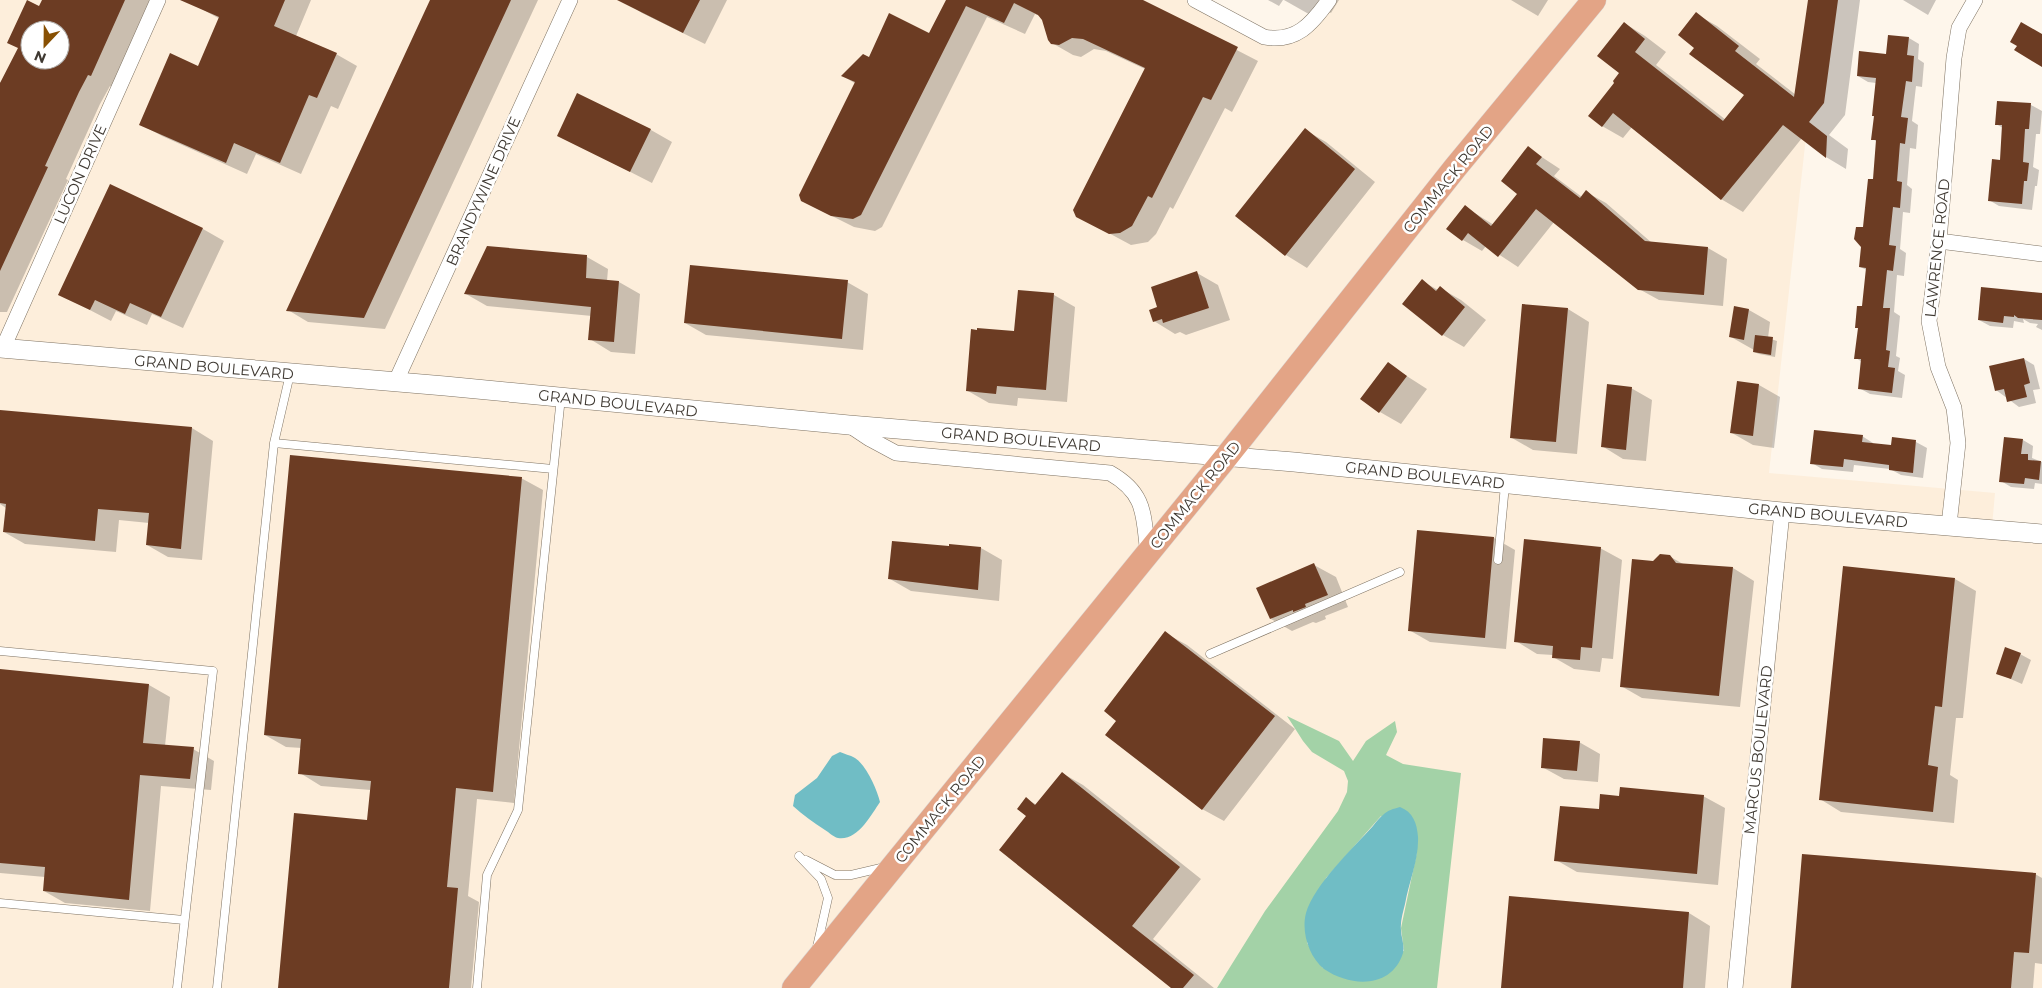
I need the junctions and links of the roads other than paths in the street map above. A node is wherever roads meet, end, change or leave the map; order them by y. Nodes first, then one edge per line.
1 (158, 0) edge
2 (570, 0) edge
3 (1195, 0) edge
4 (1329, 0) edge
5 (1594, 0) edge
6 (1975, 0) edge
7 (1939, 241) junction
8 (2042, 254) edge
9 (1, 348) edge
10 (290, 374) junction
11 (396, 381) junction
12 (561, 397) junction
13 (849, 425) junction
14 (274, 443) junction
15 (1227, 456) junction
16 (553, 469) junction
17 (1505, 484) junction
18 (1782, 512) junction
19 (1949, 525) junction
20 (2042, 534) edge
21 (1148, 554) junction
22 (1498, 560) dead end
23 (1400, 572) dead end
24 (0, 651) edge
25 (1210, 654) dead end
26 (894, 865) junction
27 (0, 903) edge
28 (184, 920) junction
29 (811, 966) junction
30 (177, 988) edge
31 (217, 988) edge
32 (477, 988) edge
33 (794, 988) edge
34 (1736, 988) edge

1 - 9 street, LUCON DRIVE
2 - 11 street, BRANDYWINE DRIVE
3 - 4 street
5 - 15 main road, COMMACK ROAD
6 - 7 street, LAWRENCE ROAD
7 - 8 street
7 - 19 street, LAWRENCE ROAD
9 - 10 street, GRAND BOULEVARD
10 - 11 street, GRAND BOULEVARD
10 - 14 lane
11 - 12 street, GRAND BOULEVARD
12 - 13 street, GRAND BOULEVARD
12 - 16 lane
13 - 15 street, GRAND BOULEVARD
13 - 21 street
14 - 16 lane
14 - 31 lane
15 - 17 street, GRAND BOULEVARD
15 - 21 main road, COMMACK ROAD
16 - 32 lane
17 - 18 street, GRAND BOULEVARD
17 - 22 lane
18 - 19 street, GRAND BOULEVARD
18 - 34 street, MARCUS BOULEVARD
19 - 20 street, GRAND BOULEVARD
21 - 26 main road, COMMACK ROAD
23 - 25 lane
24 - 28 lane
26 - 29 main road, COMMACK ROAD
26 - 29 lane
27 - 28 lane
28 - 30 lane
29 - 33 main road, COMMACK ROAD

